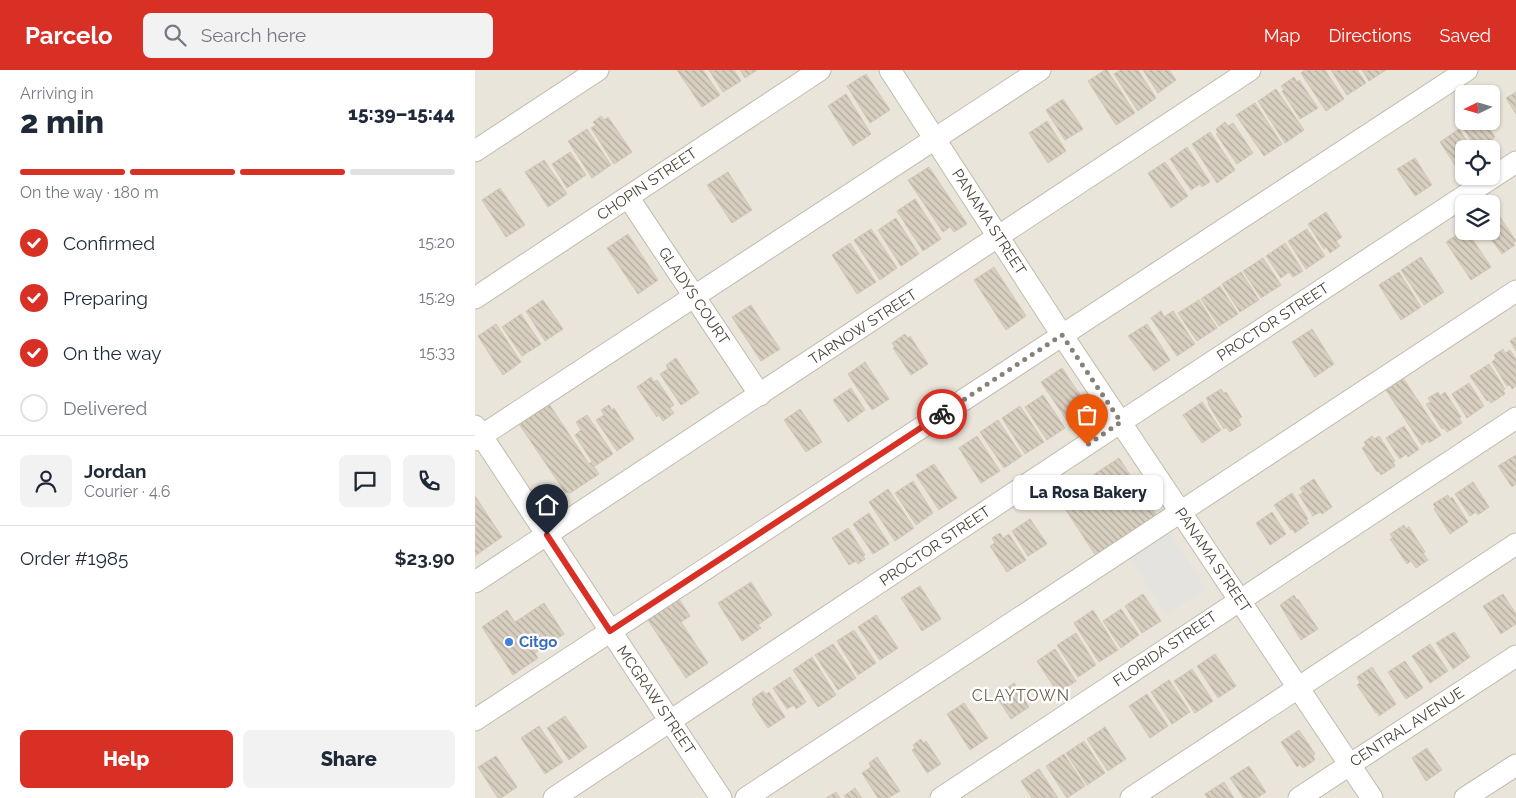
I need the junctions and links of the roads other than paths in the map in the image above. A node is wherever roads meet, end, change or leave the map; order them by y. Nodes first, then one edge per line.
1 (598, 70) edge
2 (820, 70) edge
3 (890, 70) edge
4 (1040, 70) edge
5 (1250, 70) edge
6 (1467, 70) edge
7 (935, 139) junction
8 (475, 151) edge
9 (1516, 162) edge
10 (628, 197) junction
11 (999, 237) junction
12 (1516, 292) edge
13 (694, 296) junction
14 (475, 298) edge
15 (1062, 335) junction
16 (760, 395) junction
17 (1516, 418) edge
18 (1121, 422) junction
19 (477, 434) edge
20 (1180, 511) junction
21 (547, 535) junction
22 (1516, 544) edge
23 (475, 582) edge
24 (1239, 600) junction
25 (610, 631) junction
26 (1516, 656) edge
27 (1299, 688) junction
28 (475, 720) edge
29 (670, 721) junction
30 (1350, 764) junction
31 (1516, 765) edge
32 (554, 798) edge
33 (721, 798) edge
34 (746, 798) edge
35 (941, 798) edge
36 (1131, 798) edge
37 (1299, 798) edge
38 (1372, 798) edge
39 (1465, 798) edge

1 - 8 street
2 - 10 street, CHOPIN STREET
3 - 7 street, PANAMA STREET
4 - 7 street
5 - 11 street, TARNOW STREET
6 - 15 street
7 - 11 street, PANAMA STREET
7 - 13 street
9 - 18 street, PROCTOR STREET
10 - 13 street, GLADYS COURT
10 - 14 street, CHOPIN STREET
11 - 15 street, PANAMA STREET
11 - 16 street, TARNOW STREET
12 - 20 street
13 - 16 street, GLADYS COURT
13 - 19 street
15 - 18 street, PANAMA STREET
15 - 25 street
16 - 21 street, TARNOW STREET
17 - 24 street, FLORIDA STREET
18 - 20 street, PANAMA STREET
18 - 29 street, PROCTOR STREET
19 - 21 street, MCGRAW STREET
20 - 24 street, PANAMA STREET
20 - 34 street
21 - 23 street, TARNOW STREET
21 - 25 street, MCGRAW STREET
22 - 27 street
24 - 27 street, PANAMA STREET
24 - 35 street, FLORIDA STREET
25 - 28 street
25 - 29 street, MCGRAW STREET
26 - 30 street, CENTRAL AVENUE
27 - 30 street, PANAMA STREET
27 - 36 street
29 - 32 street, PROCTOR STREET
29 - 33 street, MCGRAW STREET
30 - 37 street, CENTRAL AVENUE
30 - 38 street, PANAMA STREET
31 - 39 street

